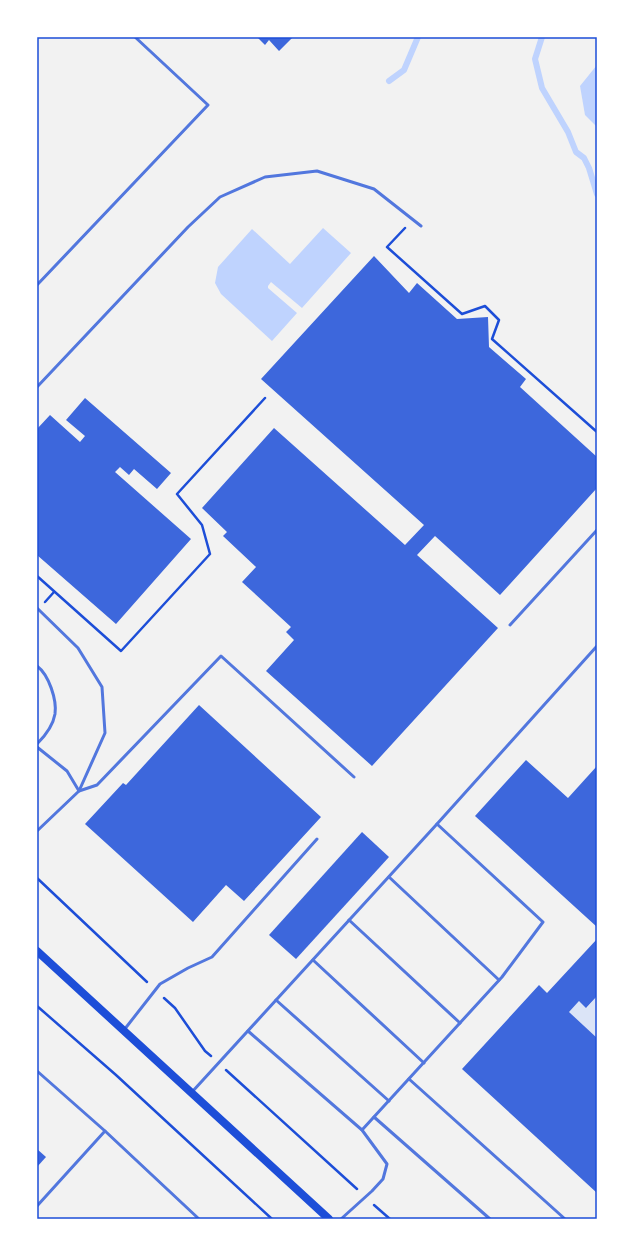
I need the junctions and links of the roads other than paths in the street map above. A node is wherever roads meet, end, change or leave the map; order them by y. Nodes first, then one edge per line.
1 (135, 37) edge
2 (421, 226) dead end
3 (37, 285) edge
4 (37, 387) edge
5 (597, 530) edge
6 (37, 608) edge
7 (510, 625) dead end
8 (597, 646) edge
9 (37, 666) edge
10 (37, 745) edge
11 (354, 777) dead end
12 (79, 791) junction
13 (437, 824) junction
14 (37, 831) edge
15 (317, 839) dead end
16 (389, 877) junction
17 (349, 920) junction
18 (37, 951) edge
19 (313, 960) junction
20 (499, 980) junction
21 (276, 1000) junction
22 (460, 1023) junction
23 (124, 1030) junction
24 (248, 1031) junction
25 (424, 1063) junction
26 (37, 1071) edge
27 (409, 1079) junction
28 (192, 1092) junction
29 (389, 1101) junction
30 (374, 1117) junction
31 (362, 1130) junction
32 (104, 1131) junction
33 (37, 1206) edge
34 (199, 1219) edge
35 (329, 1219) edge
36 (341, 1219) edge
37 (490, 1219) edge
38 (565, 1219) edge

1 - 3 lane
2 - 4 lane
5 - 7 lane
6 - 12 lane
8 - 13 lane
9 - 10 lane
10 - 12 lane
11 - 12 lane
12 - 14 lane
13 - 16 lane
13 - 20 lane
15 - 23 lane
16 - 17 lane
16 - 20 lane
17 - 19 lane
17 - 22 lane
18 - 23 main road
19 - 21 lane
19 - 25 lane
20 - 22 lane
21 - 24 lane
21 - 29 lane
22 - 25 lane
23 - 28 main road
24 - 28 lane
24 - 31 lane
25 - 27 lane
26 - 32 lane
27 - 29 lane
27 - 38 lane
28 - 35 main road
29 - 30 lane
30 - 31 lane
30 - 37 lane
31 - 36 lane
32 - 33 lane
32 - 34 lane

